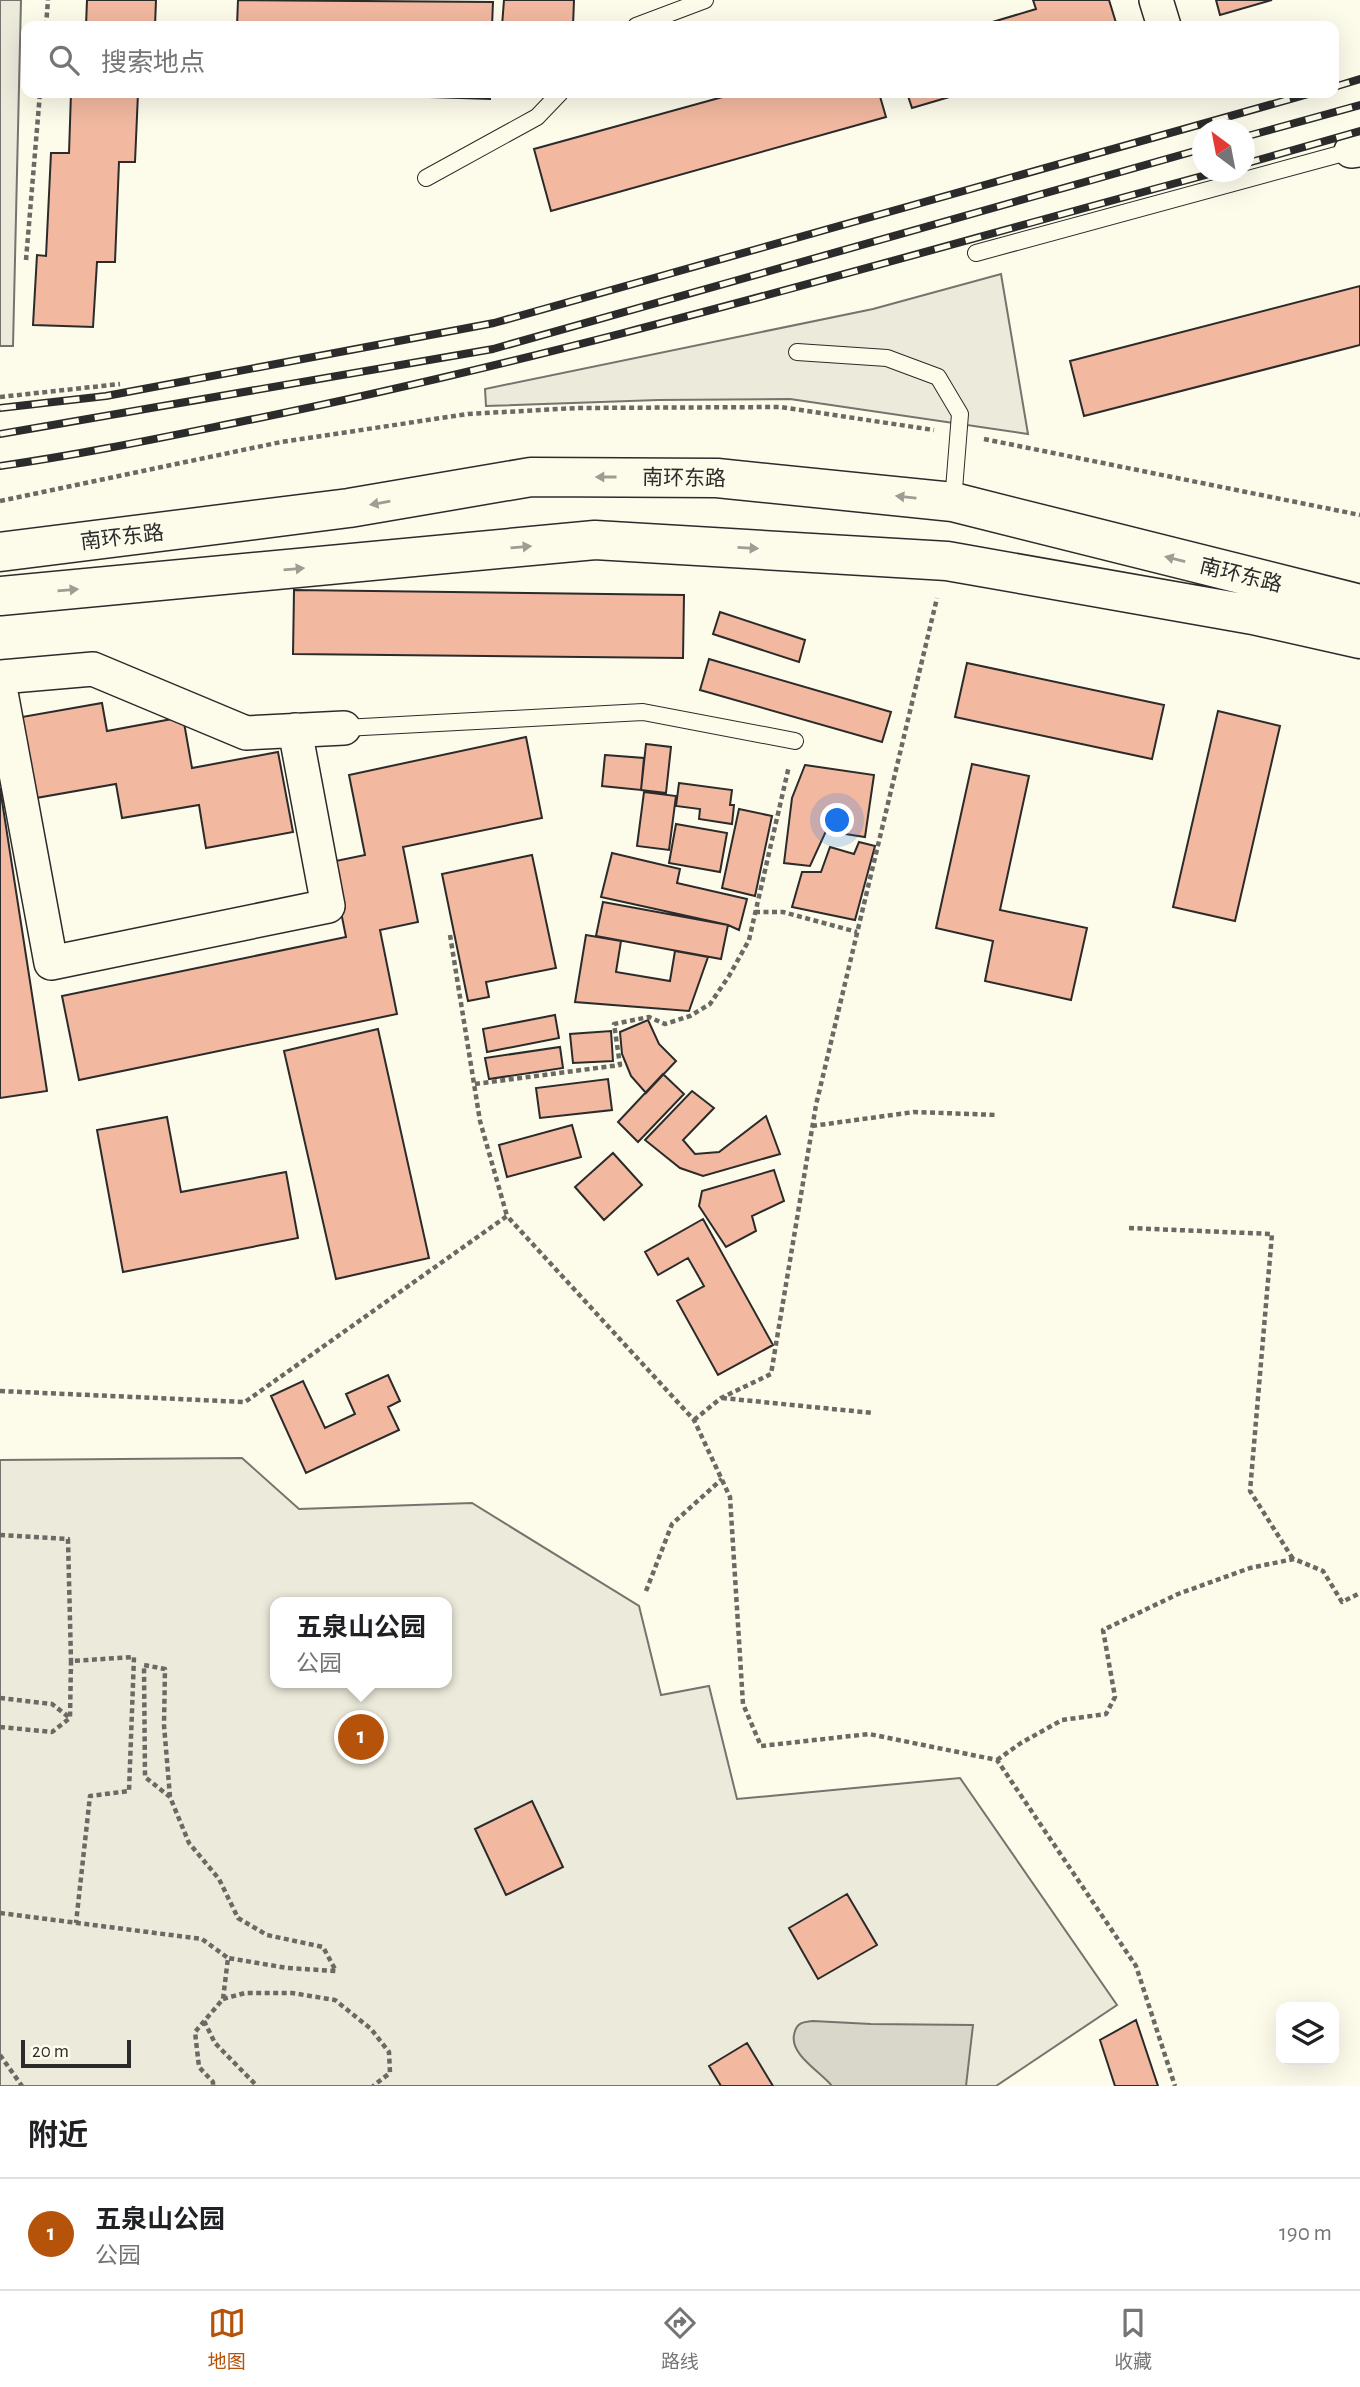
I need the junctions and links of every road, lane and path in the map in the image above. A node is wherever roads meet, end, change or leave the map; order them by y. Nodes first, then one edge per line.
1 (48, 0) edge
2 (705, 0) edge
3 (1156, 0) edge
4 (46, 21) edge
5 (649, 21) edge
6 (1162, 21) edge
7 (40, 98) edge
8 (554, 98) edge
9 (1355, 150) edge
10 (426, 178) dead end
11 (976, 253) dead end
12 (26, 260) dead end
13 (797, 352) dead end
14 (120, 384) dead end
15 (0, 397) edge
16 (958, 433) junction
17 (0, 500) edge
18 (953, 502) junction
19 (1360, 515) edge
20 (0, 552) edge
21 (947, 561) junction
22 (0, 596) edge
23 (1360, 604) edge
24 (1360, 639) edge
25 (0, 677) edge
26 (0, 687) edge
27 (344, 728) joint
28 (295, 730) junction
29 (795, 741) joint
30 (755, 912) junction
31 (857, 932) junction
32 (450, 935) dead end
33 (475, 1084) junction
34 (998, 1115) dead end
35 (812, 1126) junction
36 (507, 1216) junction
37 (1129, 1228) dead end
38 (0, 1391) edge
39 (721, 1398) junction
40 (873, 1413) dead end
41 (694, 1420) junction
42 (722, 1479) junction
43 (0, 1535) edge
44 (1294, 1559) junction
45 (646, 1591) dead end
46 (1360, 1593) edge
47 (71, 1661) junction
48 (0, 1698) edge
49 (70, 1718) junction
50 (145, 1718) junction
51 (133, 1719) junction
52 (0, 1727) edge
53 (998, 1760) junction
54 (170, 1797) junction
55 (0, 1913) edge
56 (76, 1923) junction
57 (228, 1958) junction
58 (223, 1999) junction
59 (204, 2021) junction
60 (0, 2054) edge
61 (22, 2086) edge
62 (213, 2086) edge
63 (257, 2086) edge
64 (373, 2086) edge
65 (1175, 2086) edge

1 - 4 path
2 - 5 lane
3 - 6 street
7 - 12 path
8 - 10 lane
9 - 11 lane
13 - 16 lane
14 - 15 path
16 - 17 path
16 - 18 lane
16 - 19 path
18 -> 20 highway, 南环东路
23 -> 18 highway, 南环东路
22 -> 21 highway, 南环东路
21 - 24 highway, 南环东路
21 - 31 path
25 - 28 street
26 - 28 street
27 - 28 street
27 - 29 lane
29 - 30 path
30 - 31 path
30 - 33 path
31 - 35 path
32 - 33 path
33 - 36 path
34 - 35 path
35 - 39 path
36 - 38 path
36 - 41 path
37 - 44 path
39 - 40 path
39 - 41 path
41 - 42 path
42 - 45 path
42 - 53 path
43 - 47 path
44 - 46 path
44 - 53 path
47 - 49 path
47 - 51 path
48 - 49 path
49 - 52 path
50 - 51 path
50 - 54 path
50 - 54 path
51 - 56 path
53 - 65 path
54 - 57 path
55 - 56 path
56 - 57 path
57 - 58 path
58 - 59 path
58 - 64 path
59 - 62 path
59 - 63 path
60 - 61 path

